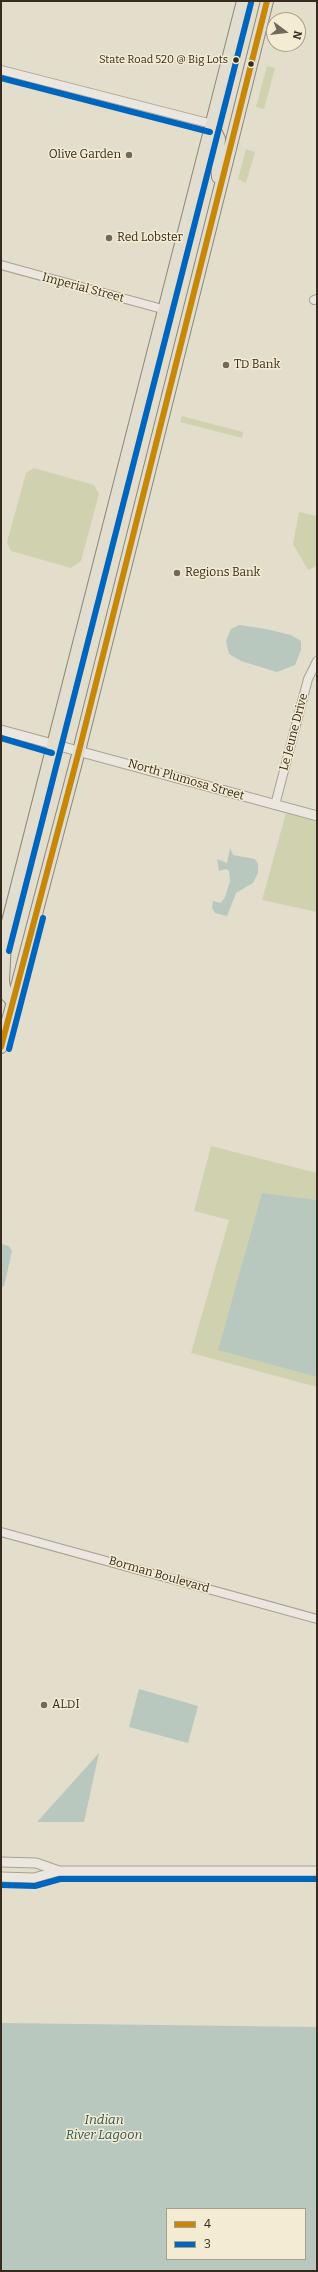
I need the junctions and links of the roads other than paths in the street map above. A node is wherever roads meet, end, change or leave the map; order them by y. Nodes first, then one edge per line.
1 (243, 1) edge
2 (260, 1) edge
3 (267, 1) edge
4 (258, 36) junction
5 (1, 70) edge
6 (212, 124) junction
7 (220, 187) junction
8 (1, 266) edge
9 (166, 310) junction
10 (317, 661) edge
11 (1, 730) edge
12 (54, 745) junction
13 (79, 751) junction
14 (275, 805) junction
15 (317, 816) edge
16 (6, 930) junction
17 (1, 949) edge
18 (13, 1002) junction
19 (1, 1047) edge
20 (1, 1532) edge
21 (317, 1619) edge
22 (1, 1862) edge
23 (59, 1871) junction
24 (317, 1871) edge
25 (1, 1877) edge

1 - 6 main road
2 - 4 main road
3 - 4 main road
4 - 7 main road
5 - 6 street
6 - 7 main road
6 - 9 main road
7 - 13 main road
8 - 9 street, Imperial Street
9 - 12 main road
10 - 14 street, Le Jeune Drive
11 - 12 street, North Plumosa Street
12 - 13 street, North Plumosa Street
12 - 16 main road
13 - 14 street, North Plumosa Street
13 - 18 main road
14 - 15 street, North Plumosa Street
16 - 17 main road
16 - 18 main road
18 - 19 main road
20 - 21 street, Borman Boulevard
22 - 23 street
23 - 24 street
23 - 25 street

